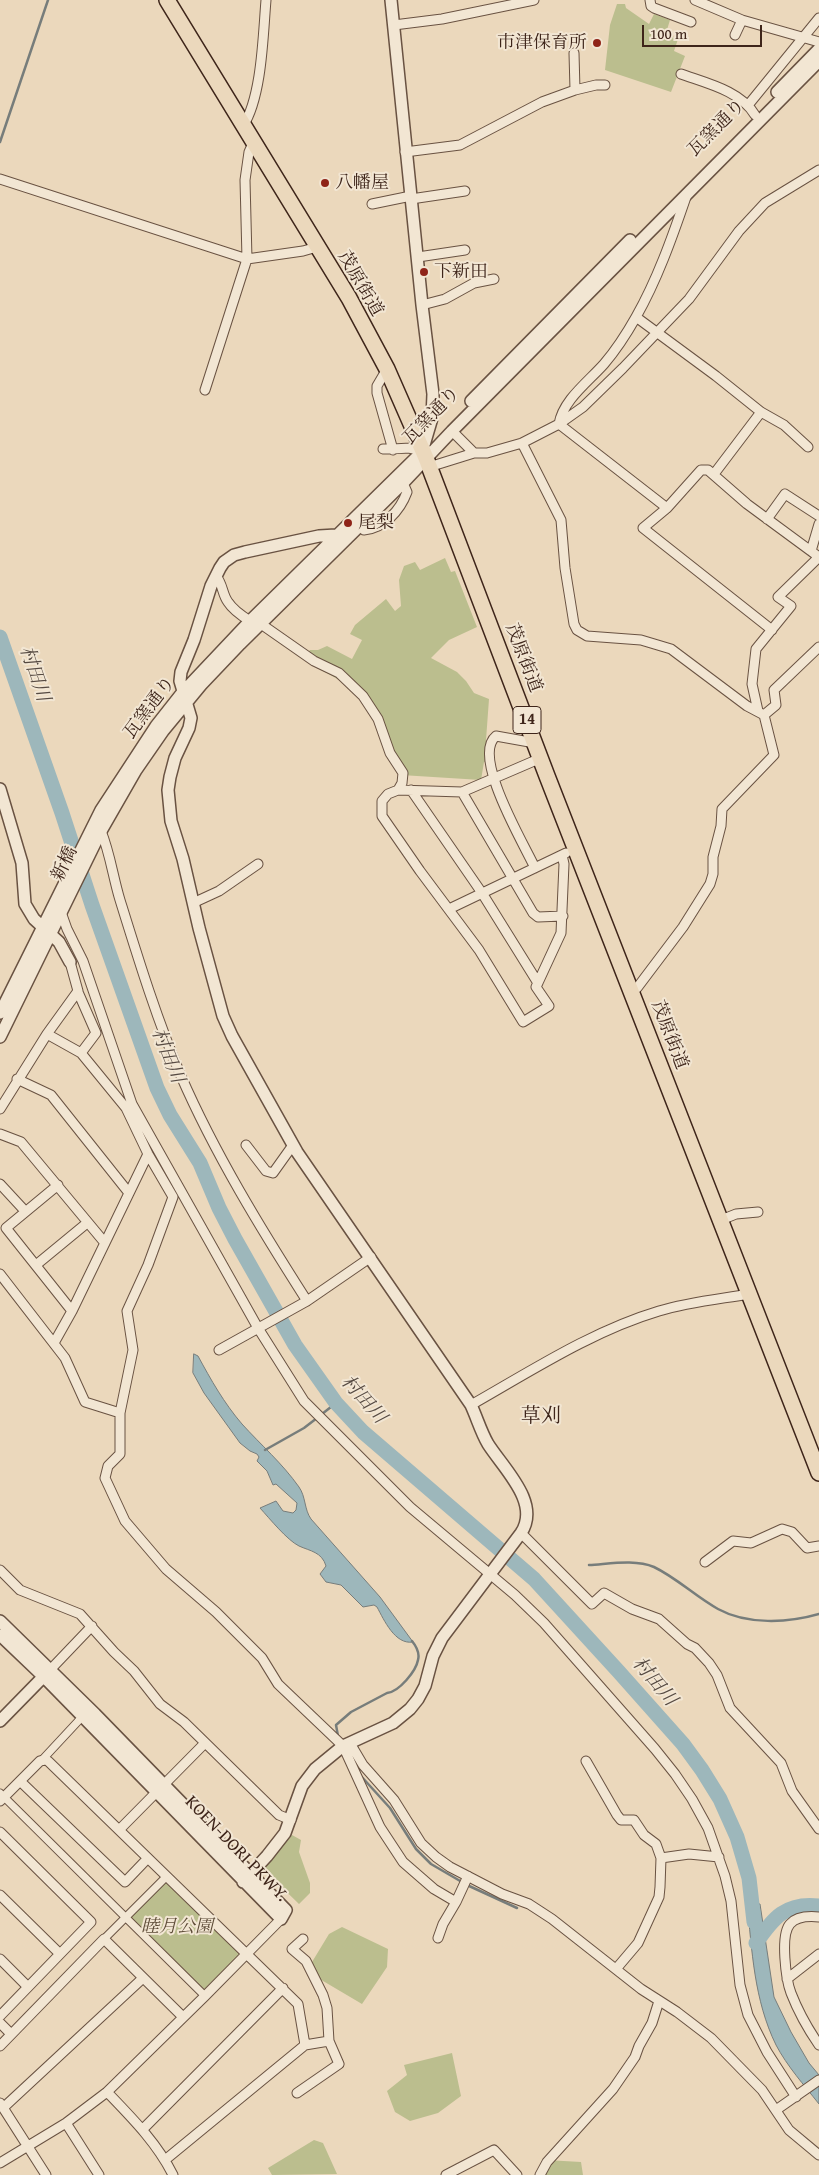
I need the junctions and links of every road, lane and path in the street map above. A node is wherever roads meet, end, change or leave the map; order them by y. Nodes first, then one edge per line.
1 (167, 0) edge
2 (266, 0) edge
3 (391, 0) edge
4 (534, 0) edge
5 (650, 0) edge
6 (695, 0) edge
7 (511, 2) edge
8 (819, 18) edge
9 (742, 20) junction
10 (692, 22) dead end
11 (394, 26) junction
12 (735, 35) dead end
13 (800, 38) junction
14 (819, 42) edge
15 (819, 49) edge
16 (574, 53) dead end
17 (819, 61) edge
18 (681, 74) dead end
19 (605, 85) dead end
20 (575, 90) junction
21 (749, 104) junction
22 (755, 114) junction
23 (244, 126) junction
24 (253, 143) junction
25 (405, 152) junction
26 (819, 170) edge
27 (0, 179) edge
28 (464, 190) dead end
29 (686, 194) junction
30 (411, 197) junction
31 (372, 204) dead end
32 (317, 246) junction
33 (465, 250) dead end
34 (418, 256) junction
35 (247, 260) junction
36 (494, 279) dead end
37 (422, 305) junction
38 (636, 317) junction
39 (657, 333) junction
40 (387, 369) junction
41 (205, 390) dead end
42 (761, 412) junction
43 (559, 424) junction
44 (452, 431) junction
45 (522, 443) junction
46 (808, 447) dead end
47 (383, 448) dead end
48 (393, 450) junction
49 (474, 453) junction
50 (426, 459) junction
51 (714, 474) junction
52 (403, 483) junction
53 (667, 508) junction
54 (819, 516) edge
55 (767, 519) junction
56 (819, 524) edge
57 (358, 525) junction
58 (336, 535) junction
59 (816, 555) edge
60 (216, 576) junction
61 (256, 623) junction
62 (772, 630) junction
63 (819, 647) edge
64 (184, 698) junction
65 (761, 713) junction
66 (535, 743) junction
67 (541, 758) junction
68 (492, 779) junction
69 (0, 790) edge
70 (398, 790) junction
71 (411, 790) junction
72 (462, 792) junction
73 (97, 828) junction
74 (569, 852) junction
75 (258, 864) dead end
76 (535, 868) junction
77 (514, 878) junction
78 (482, 893) junction
79 (193, 903) junction
80 (59, 906) junction
81 (449, 909) junction
82 (563, 916) junction
83 (46, 930) junction
84 (70, 962) joint
85 (538, 984) junction
86 (632, 990) junction
87 (78, 992) junction
88 (0, 1013) edge
89 (47, 1034) junction
90 (0, 1037) edge
91 (81, 1053) junction
92 (17, 1079) junction
93 (0, 1109) edge
94 (0, 1134) edge
95 (246, 1145) dead end
96 (293, 1145) junction
97 (148, 1154) junction
98 (0, 1184) edge
99 (58, 1185) junction
100 (129, 1193) junction
101 (25, 1211) junction
102 (758, 1212) dead end
103 (721, 1220) junction
104 (87, 1223) junction
105 (105, 1243) junction
106 (371, 1257) junction
107 (36, 1265) junction
108 (0, 1274) edge
109 (749, 1294) junction
110 (307, 1301) junction
111 (72, 1311) junction
112 (258, 1328) junction
113 (54, 1343) junction
114 (219, 1350) dead end
115 (471, 1405) junction
116 (120, 1413) junction
117 (819, 1473) edge
118 (521, 1533) junction
119 (819, 1546) edge
120 (705, 1562) dead end
121 (0, 1570) edge
122 (490, 1574) junction
123 (0, 1621) edge
124 (92, 1626) junction
125 (0, 1635) edge
126 (47, 1673) junction
127 (82, 1717) junction
128 (0, 1721) edge
129 (205, 1742) junction
130 (346, 1744) junction
131 (42, 1760) junction
132 (586, 1761) dead end
133 (20, 1781) junction
134 (160, 1788) junction
135 (1, 1797) edge
136 (291, 1820) junction
137 (120, 1829) junction
138 (819, 1829) edge
139 (1, 1835) edge
140 (719, 1857) junction
141 (148, 1858) junction
142 (661, 1858) junction
143 (468, 1876) junction
144 (166, 1877) junction
145 (247, 1878) junction
146 (0, 1895) edge
147 (456, 1902) junction
148 (819, 1917) edge
149 (126, 1918) junction
150 (281, 1919) joint
151 (438, 1938) dead end
152 (104, 1939) junction
153 (303, 1940) dead end
154 (247, 1953) junction
155 (60, 1954) junction
156 (819, 1954) edge
157 (0, 1959) edge
158 (616, 1969) junction
159 (144, 1978) junction
160 (788, 1979) junction
161 (28, 1987) junction
162 (283, 1988) junction
163 (206, 1996) junction
164 (659, 2001) junction
165 (0, 2016) edge
166 (183, 2017) junction
167 (0, 2023) edge
168 (12, 2034) junction
169 (329, 2041) junction
170 (305, 2045) junction
171 (819, 2045) edge
172 (0, 2046) edge
173 (819, 2080) edge
174 (107, 2092) junction
175 (297, 2093) dead end
176 (796, 2097) junction
177 (2, 2105) edge
178 (776, 2110) junction
179 (66, 2123) junction
180 (143, 2129) junction
181 (27, 2146) junction
182 (819, 2155) edge
183 (165, 2160) junction
184 (0, 2163) edge
185 (46, 2175) edge
186 (99, 2175) edge
187 (173, 2175) edge
188 (446, 2175) edge
189 (517, 2175) edge
190 (540, 2175) edge

1 - 23 main road, 茂原街道 / 14
2 - 23 street
3 - 11 street
4 - 7 street
5 - 10 street
6 - 9 street
7 - 11 street
8 - 13 street
9 - 12 street
9 - 13 street
11 - 25 street
13 - 14 street
13 - 21 street
15 - 22 street, 瓦窯通り
16 - 20 street
17 - 29 street, 瓦窯通り
18 - 21 street
19 - 20 street
20 - 25 street
21 - 22 street
22 - 50 street, 瓦窯通り
23 - 24 main road, 茂原街道 / 14
24 - 32 main road, 茂原街道 / 14
24 - 35 street
25 - 30 street
26 - 39 street
27 - 35 street
28 - 30 street
29 - 38 street
29 - 44 street, 瓦窯通り
30 - 31 street
30 - 34 street
32 - 35 street
32 - 40 main road, 茂原街道 / 14
33 - 34 street
34 - 37 street
35 - 41 street
36 - 37 street
37 - 50 street
38 - 39 street
38 - 43 street
39 - 42 street
39 - 43 street
40 - 48 street
40 - 50 main road, 茂原街道 / 14
42 - 46 street
42 - 51 street
43 - 45 street
43 - 53 street
44 - 49 street
44 - 50 street, 瓦窯通り
45 - 49 street
45 - 65 street
47 - 48 street
48 - 50 street
49 - 50 street
50 - 52 street, 瓦窯通り
50 - 58 street, 瓦窯通り
50 - 66 main road, 茂原街道 / 14
51 - 53 street
51 - 55 street
52 - 57 street, 瓦窯通り
52 - 57 street
53 - 62 street
54 - 55 street
55 - 59 street
56 - 59 street
57 - 61 street, 瓦窯通り
58 - 60 street
58 - 61 street, 瓦窯通り
59 - 62 street
60 - 61 street
60 - 64 street
61 - 64 street, 瓦窯通り
61 - 70 street
62 - 65 street
63 - 65 street
64 - 73 street, 瓦窯通り
64 - 79 street
65 - 86 street
66 - 67 main road, 茂原街道 / 14
66 - 68 street
67 - 68 street
67 - 74 main road, 茂原街道 / 14
68 - 72 street
68 - 76 street
69 - 83 street
70 - 71 street
70 - 81 street
71 - 72 street
71 - 78 street
72 - 77 street
73 - 80 street, 新橋
73 - 110 street
74 - 76 street
74 - 82 street
74 - 86 main road, 茂原街道 / 14
75 - 79 street
76 - 77 street
77 - 78 street
77 - 82 street
78 - 81 street
78 - 85 street
79 - 96 street
80 - 83 street
80 - 112 street
81 - 85 street
82 - 85 street
83 - 84 street
83 - 88 street
83 - 90 street
84 - 87 street
86 - 103 main road, 茂原街道 / 14
87 - 89 street
87 - 91 street
89 - 91 street
89 - 92 street
91 - 97 street
92 - 93 street
92 - 100 street
94 - 99 street
95 - 96 street
96 - 106 street
97 - 100 street
97 - 116 street
98 - 101 street
99 - 101 street
99 - 104 street
100 - 105 street
101 - 107 street
102 - 103 street
103 - 109 main road, 茂原街道 / 14
104 - 105 street
104 - 107 street
105 - 111 street
106 - 110 street
106 - 115 street
107 - 111 street
108 - 113 street
109 - 115 street
109 - 117 main road, 茂原街道 / 14
110 - 112 street
111 - 113 street
112 - 114 street
112 - 122 street
113 - 116 street
115 - 118 street
116 - 130 street
118 - 122 street
118 - 138 street
119 - 120 street
121 - 124 street
122 - 130 street
122 - 140 street
123 - 126 street, KOEN-DORI PKWY.
124 - 126 street
124 - 129 street
125 - 126 street, KOEN-DORI PKWY.
126 - 127 street, KOEN-DORI PKWY.
126 - 128 street
126 - 134 street, KOEN-DORI PKWY.
127 - 131 street
127 - 134 street, KOEN-DORI PKWY.
129 - 134 street
129 - 136 street
130 - 136 street
130 - 143 street
130 - 147 street
131 - 133 street
131 - 137 street
132 - 142 street
133 - 135 street
133 - 141 street
134 - 137 street
134 - 145 street, KOEN-DORI PKWY.
135 - 149 street
136 - 145 street
137 - 141 street
139 - 155 street
140 - 142 street
140 - 176 street
141 - 144 street
142 - 158 street
143 - 147 street
143 - 158 street
144 - 149 street
144 - 154 street
145 - 150 street, KOEN-DORI PKWY.
146 - 155 street
147 - 151 street
148 - 160 street
149 - 152 street
149 - 163 street
150 - 154 street
152 - 159 street
152 - 168 street
153 - 169 street
154 - 162 street
154 - 163 street
155 - 161 street
156 - 160 street
157 - 161 street
158 - 164 street
159 - 166 street
159 - 177 street
160 - 171 street
161 - 165 street
162 - 170 street
162 - 180 street
163 - 166 street
164 - 178 street
164 - 190 street
166 - 174 street
167 - 168 street
168 - 172 street
169 - 170 street
169 - 175 street
170 - 183 street
173 - 176 street
174 - 179 street
174 - 180 street
176 - 178 street
177 - 181 street
178 - 182 street
179 - 181 street
179 - 186 street
180 - 183 street
181 - 184 street
181 - 185 street
183 - 187 street
188 - 189 street

